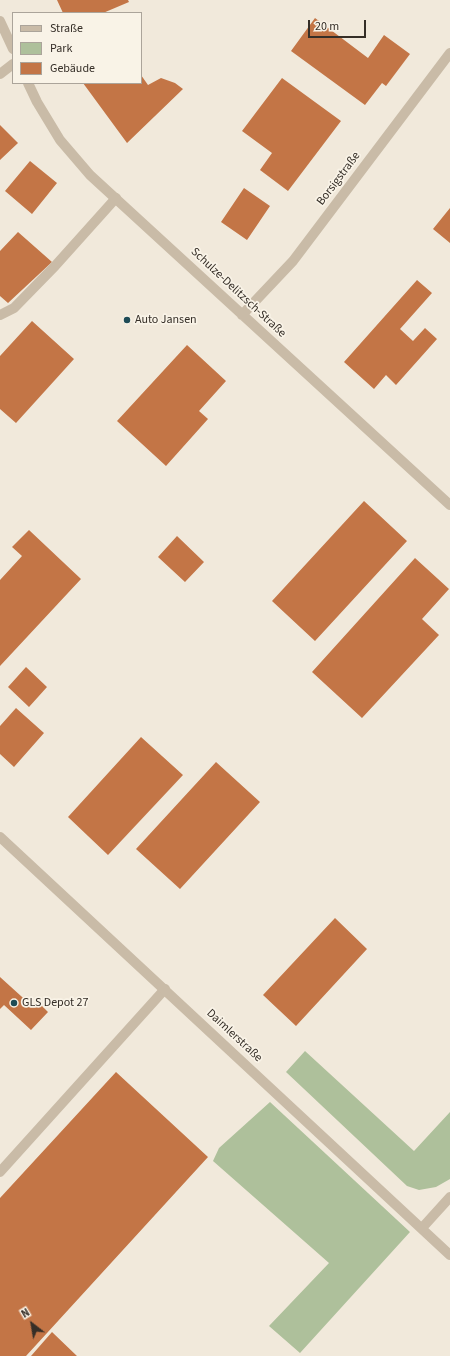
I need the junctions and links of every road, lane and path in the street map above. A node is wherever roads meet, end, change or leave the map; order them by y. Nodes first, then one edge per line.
1 (0, 21) edge
2 (12, 47) edge
3 (450, 53) edge
4 (12, 65) edge
5 (0, 74) edge
6 (28, 84) edge
7 (116, 198) junction
8 (0, 315) edge
9 (242, 315) junction
10 (450, 505) edge
11 (0, 837) edge
12 (165, 989) junction
13 (0, 1172) edge
14 (450, 1197) edge
15 (422, 1228) junction
16 (450, 1255) edge

1 - 2 street
3 - 9 street, Borsigstraße
4 - 5 street
6 - 7 street, Schulze-Delitzsch-Straße
7 - 8 street
7 - 9 street, Schulze-Delitzsch-Straße
9 - 10 street, Schulze-Delitzsch-Straße
11 - 12 street, Daimlerstraße
12 - 13 street
12 - 15 street, Daimlerstraße
14 - 15 street
15 - 16 street, Daimlerstraße

